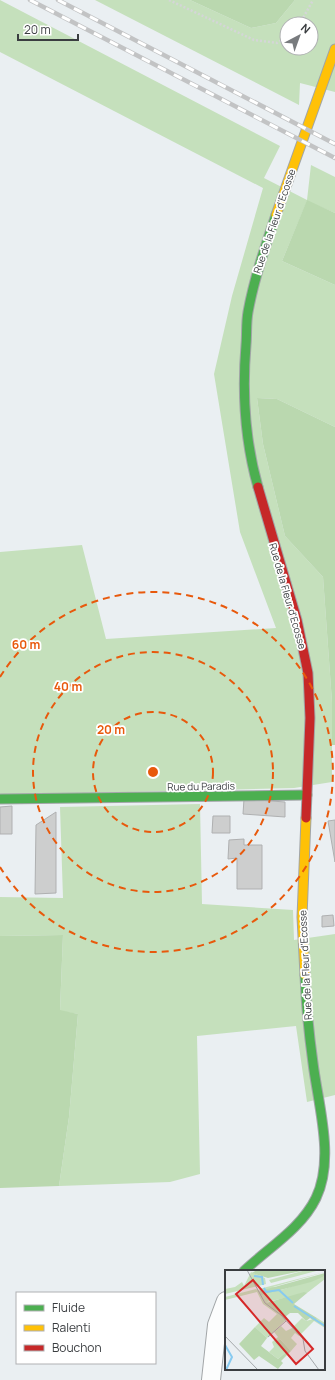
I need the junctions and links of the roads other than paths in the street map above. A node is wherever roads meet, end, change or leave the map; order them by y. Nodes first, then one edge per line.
1 (335, 49) edge
2 (307, 795) junction
3 (0, 798) edge
4 (245, 1270) edge
5 (225, 1304) edge
6 (211, 1380) edge

1 - 2 street, Rue de la Fleur d'Ecosse
2 - 3 street, Rue du Paradis
2 - 4 street, Rue de la Fleur d'Ecosse
5 - 6 street

